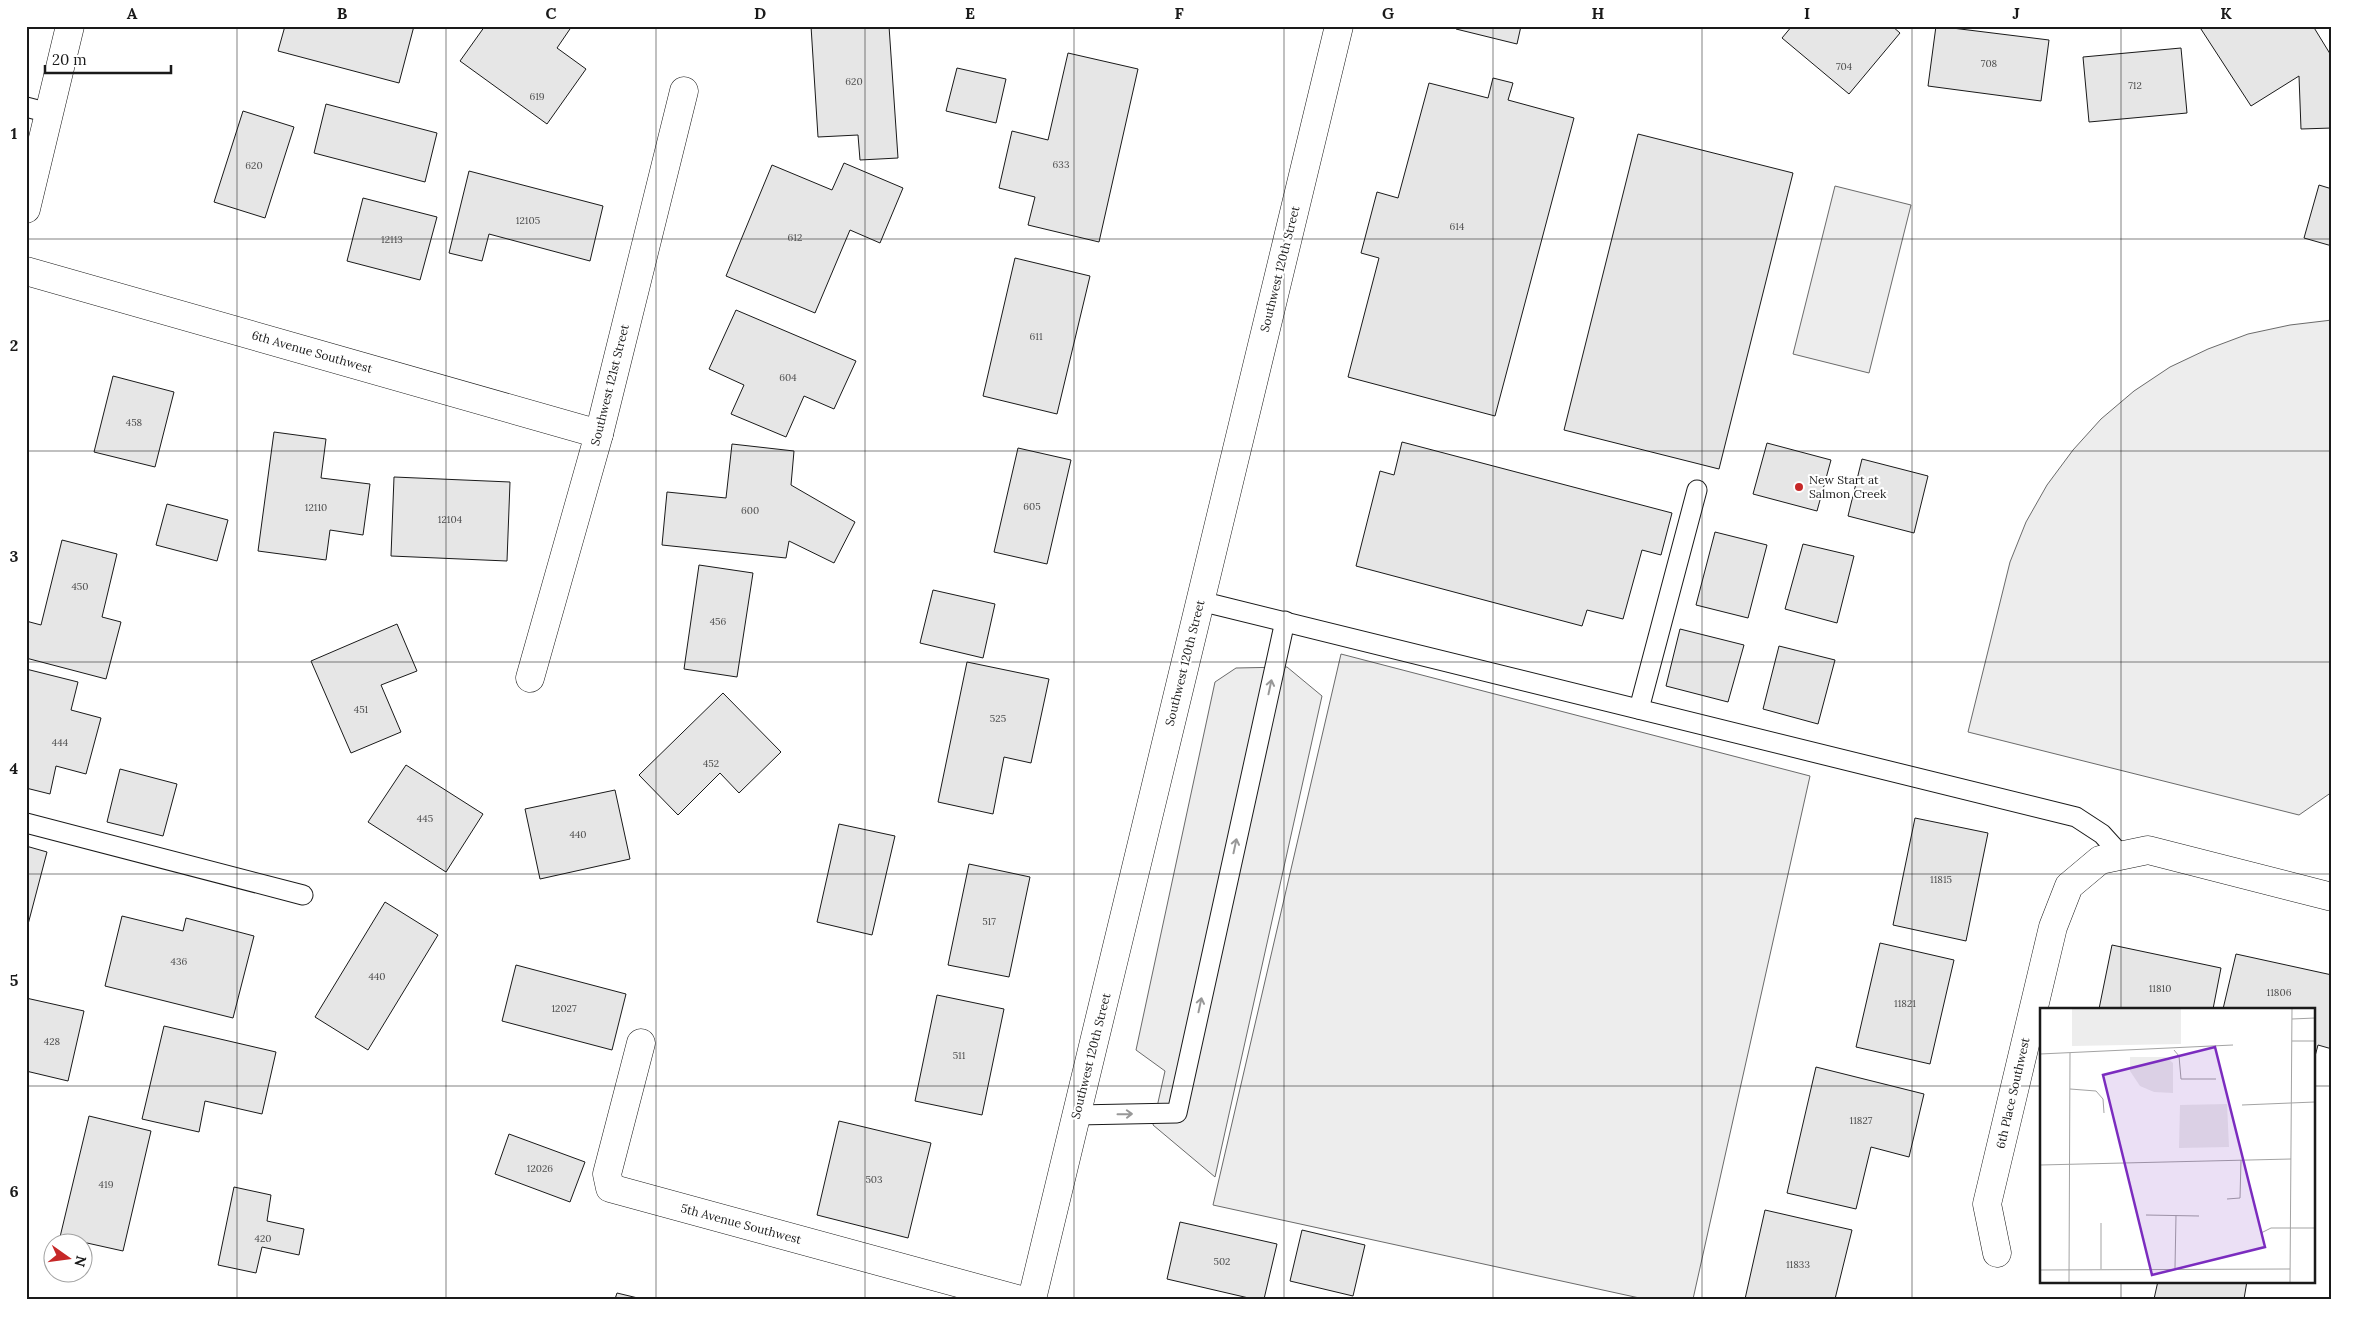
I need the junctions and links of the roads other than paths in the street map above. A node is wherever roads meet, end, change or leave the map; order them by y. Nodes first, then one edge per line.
1 (70, 26) edge
2 (1339, 26) edge
3 (684, 91) dead end
4 (38, 110) edge
5 (26, 209) edge
6 (26, 270) edge
7 (599, 434) junction
8 (1697, 490) dead end
9 (1200, 601) junction
10 (1285, 622) junction
11 (530, 678) dead end
12 (1639, 709) junction
13 (26, 823) edge
14 (2121, 856) junction
15 (303, 894) dead end
16 (2332, 897) edge
17 (641, 1043) dead end
18 (1076, 1115) junction
19 (1997, 1253) dead end
20 (1017, 1299) edge
21 (1032, 1299) edge

1 - 4 street
2 - 9 street, Southwest 120th Street
3 - 7 street, Southwest 121st Street
4 - 5 street
6 - 7 street, 6th Avenue Southwest
7 - 11 street, Southwest 121st Street
8 - 12 lane
9 - 10 lane
9 - 18 street, Southwest 120th Street
10 - 12 lane
18 -> 10 lane
12 - 14 lane
13 - 15 lane
14 - 16 street, 6th Place Southwest
14 - 19 street, 6th Place Southwest
17 - 20 street, 5th Avenue Southwest
18 - 21 street, Southwest 120th Street

